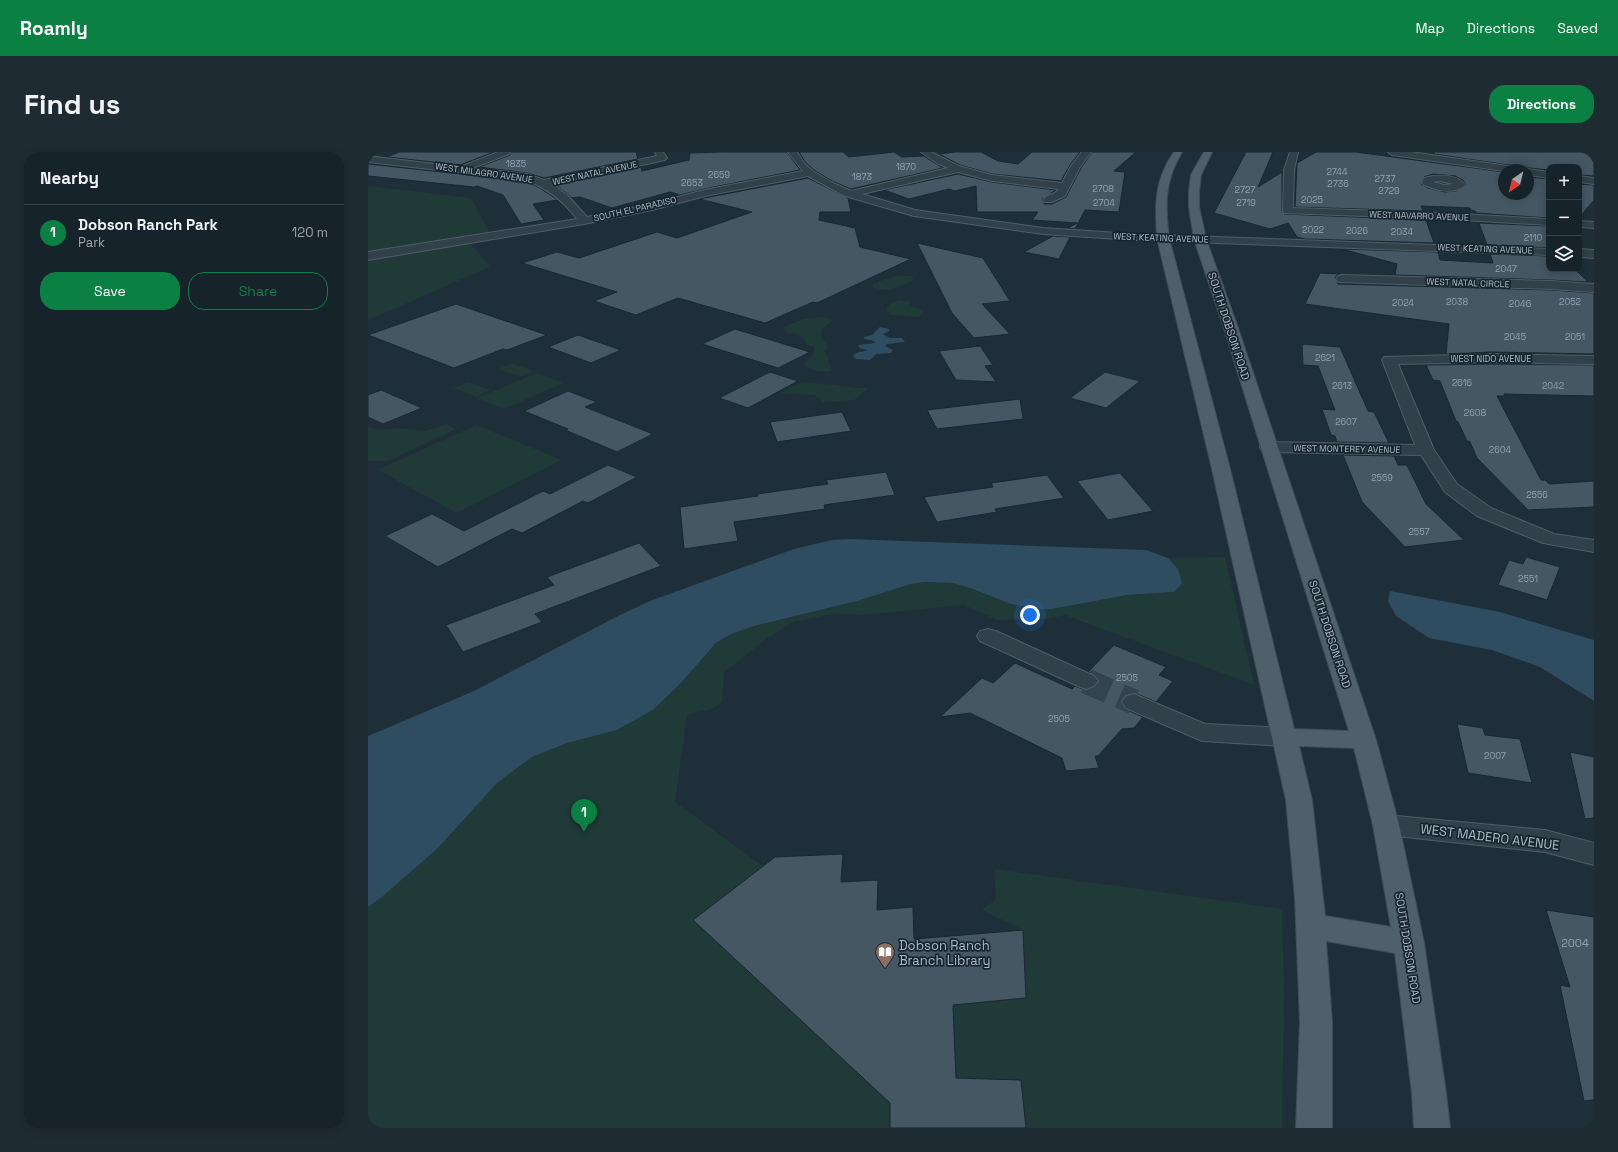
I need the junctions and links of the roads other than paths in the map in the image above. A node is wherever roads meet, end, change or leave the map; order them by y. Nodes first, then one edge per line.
1 (373, 152) edge
2 (506, 152) edge
3 (659, 152) edge
4 (792, 152) edge
5 (925, 152) edge
6 (1087, 152) edge
7 (1178, 152) edge
8 (1208, 152) edge
9 (1294, 152) edge
10 (1392, 152) edge
11 (368, 154) edge
12 (368, 159) edge
13 (1498, 168) edge
14 (460, 169) junction
15 (958, 169) junction
16 (810, 173) junction
17 (1534, 173) edge
18 (1546, 175) edge
19 (1582, 179) edge
20 (1594, 181) edge
21 (546, 183) junction
22 (1065, 186) junction
23 (1436, 186) dead end
24 (849, 194) junction
25 (1048, 200) dead end
26 (1444, 216) junction
27 (584, 221) junction
28 (1546, 222) edge
29 (1582, 224) edge
30 (1594, 225) edge
31 (1451, 226) dead end
32 (1456, 236) dead end
33 (1163, 238) junction
34 (1200, 239) junction
35 (1459, 248) junction
36 (1546, 252) edge
37 (1582, 253) edge
38 (1594, 254) edge
39 (368, 256) edge
40 (1342, 280) dead end
41 (1594, 288) edge
42 (1594, 360) edge
43 (1268, 447) junction
44 (1426, 450) junction
45 (1594, 546) edge
46 (988, 636) dead end
47 (1086, 681) tunnel mouth
48 (1134, 702) tunnel mouth
49 (1285, 737) junction
50 (1364, 740) junction
51 (1386, 825) junction
52 (1594, 854) edge
53 (1311, 926) junction
54 (1409, 943) junction
55 (1314, 1128) edge
56 (1432, 1128) edge

1 - 11 street
2 - 14 street
3 - 21 street, WEST NATAL AVENUE
4 - 16 street, WEST KEATING AVENUE
5 - 15 street
6 - 22 street
7 - 33 main road
8 - 34 main road, SOUTH DOBSON ROAD
9 - 26 street, WEST NAVARRO AVENUE
10 - 13 street
12 - 14 street, WEST MILAGRO AVENUE
14 - 21 street, WEST MILAGRO AVENUE
15 - 22 street
15 - 24 street
16 - 24 street, WEST KEATING AVENUE
16 - 27 street, SOUTH EL PARADISO
17 - 18 street
19 - 20 street
21 - 27 street, WEST MILAGRO AVENUE
22 - 25 street
23 - 26 street
24 - 33 street, WEST KEATING AVENUE
26 - 28 street, WEST NAVARRO AVENUE
26 - 31 street
27 - 39 street, SOUTH EL PARADISO
29 - 30 street
32 - 35 street
33 - 34 street, WEST KEATING AVENUE
33 - 49 main road
34 - 35 street, WEST KEATING AVENUE
34 - 43 main road, SOUTH DOBSON ROAD
35 - 36 street, WEST KEATING AVENUE
37 - 38 street
40 - 41 street, WEST NATAL CIRCLE
42 - 44 street, WEST NIDO AVENUE
43 - 44 street, WEST MONTEREY AVENUE
43 - 50 main road, SOUTH DOBSON ROAD
44 - 45 street
46 - 47 street
48 - 49 street
49 - 50 main road
49 - 53 main road
50 - 51 main road, SOUTH DOBSON ROAD
51 - 52 street, WEST MADERO AVENUE
51 - 54 main road, SOUTH DOBSON ROAD
53 - 54 main road
53 - 55 main road
54 - 56 main road, SOUTH DOBSON ROAD

